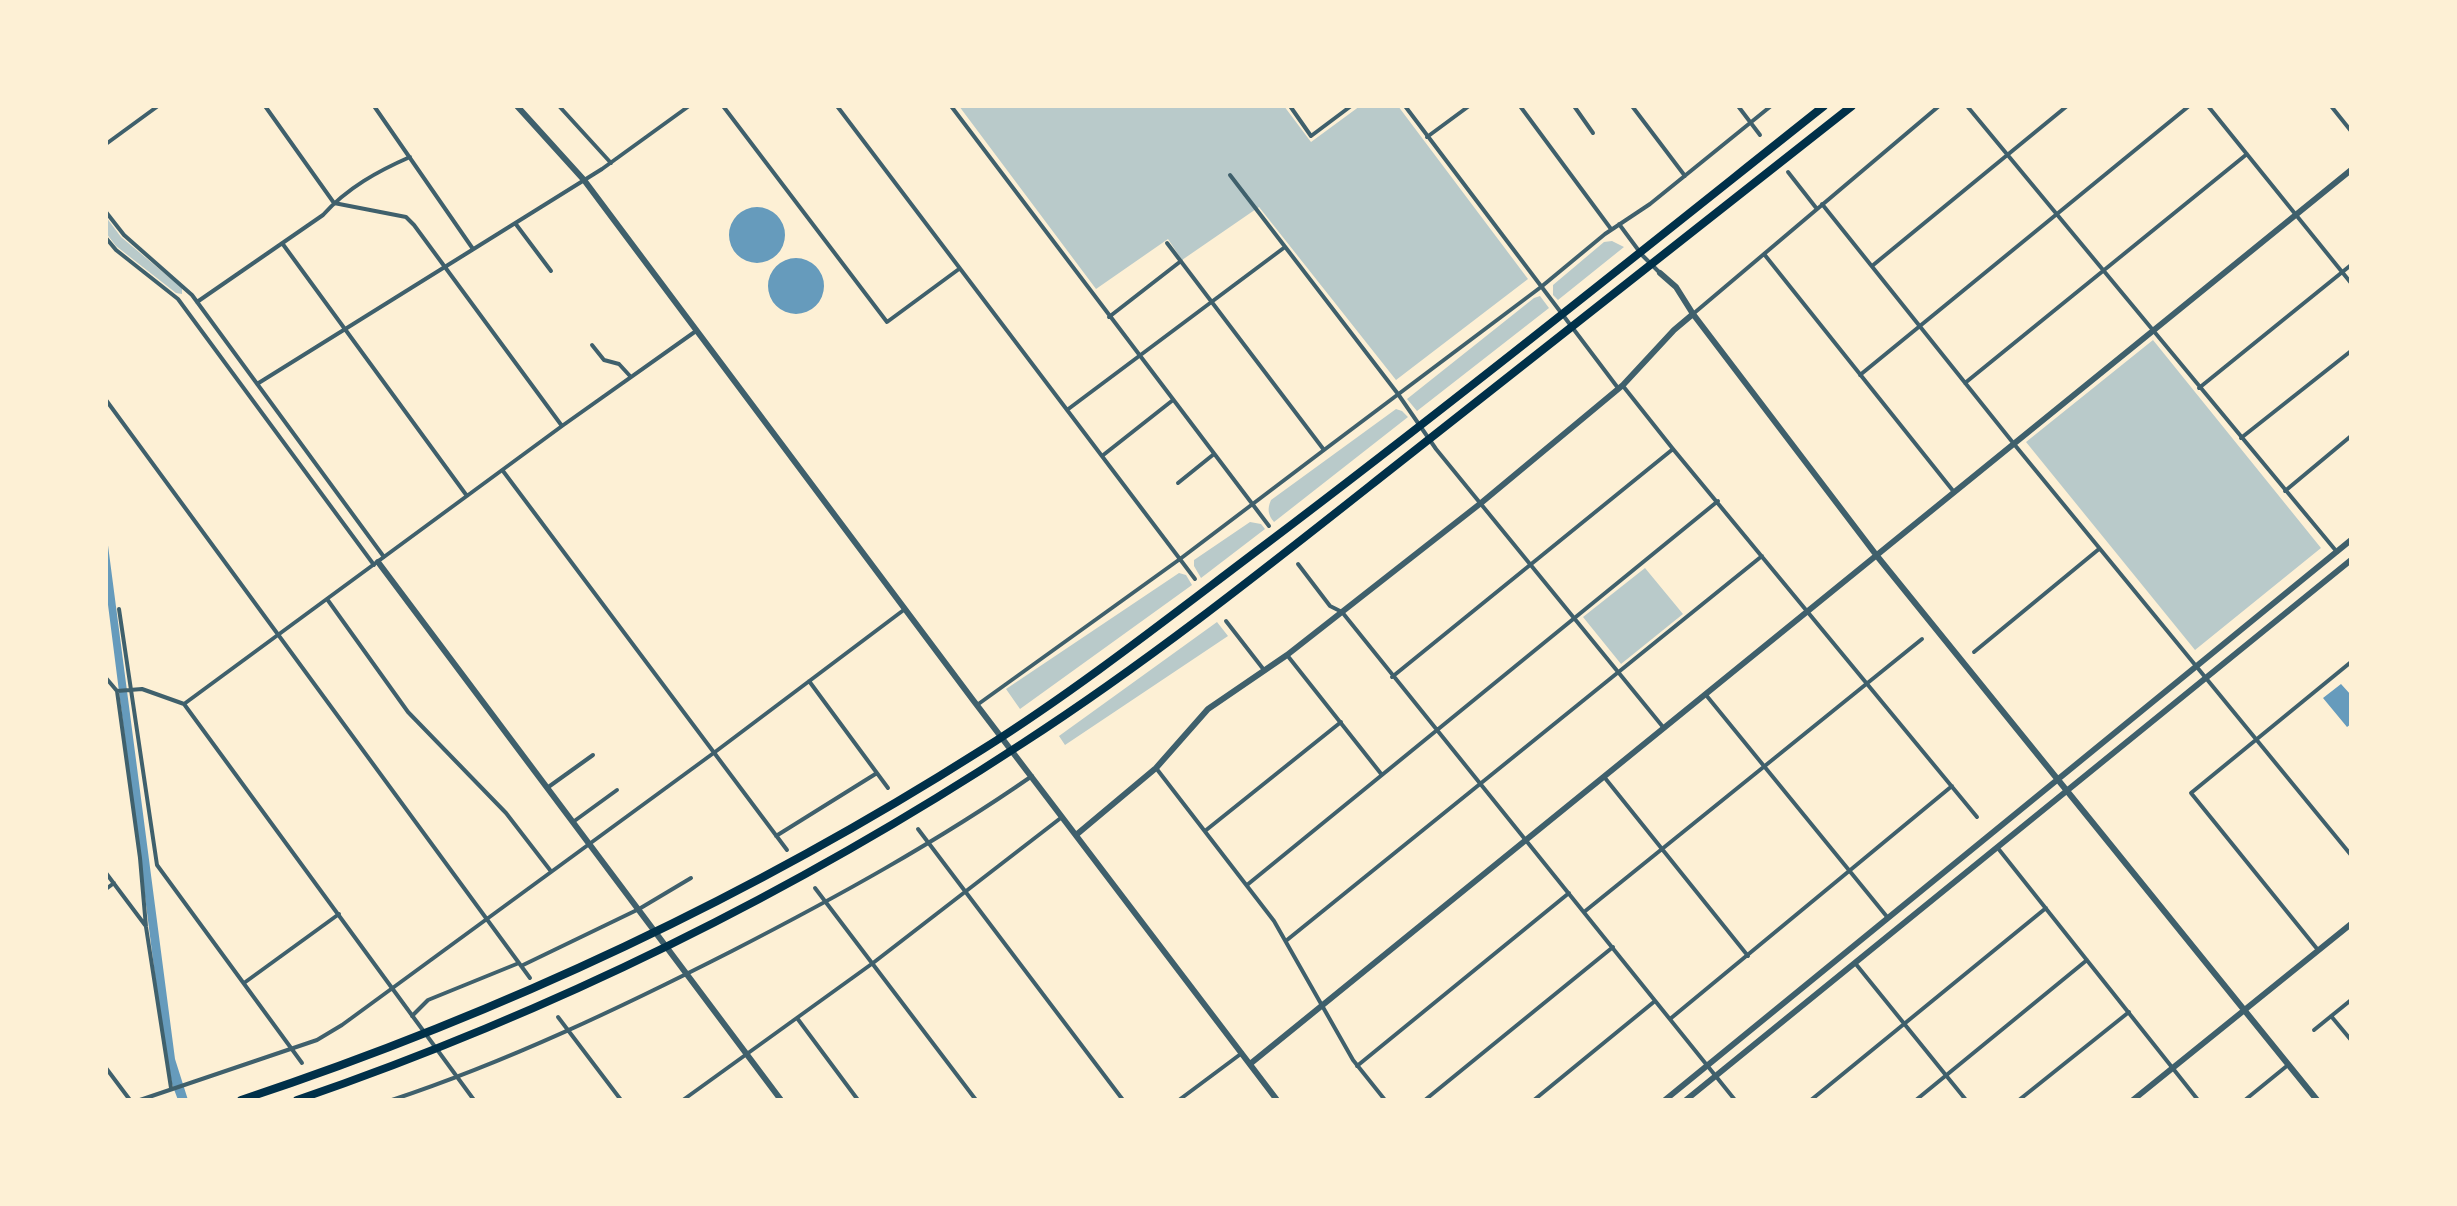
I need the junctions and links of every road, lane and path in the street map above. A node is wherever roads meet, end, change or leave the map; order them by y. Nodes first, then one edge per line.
1 (158, 106) edge
2 (265, 106) edge
3 (374, 106) edge
4 (517, 106) edge
5 (559, 106) edge
6 (689, 106) edge
7 (723, 106) edge
8 (837, 106) edge
9 (951, 106) edge
10 (1290, 106) edge
11 (1351, 106) edge
12 (1405, 106) edge
13 (1469, 106) edge
14 (1520, 106) edge
15 (1574, 106) edge
16 (1632, 106) edge
17 (1738, 106) edge
18 (1771, 106) edge
19 (1824, 106) edge
20 (1852, 106) edge
21 (1939, 106) edge
22 (1967, 106) edge
23 (2067, 106) edge
24 (2189, 106) edge
25 (2208, 106) edge
26 (2331, 106) edge
27 (151, 108) edge
28 (1751, 123) junction
29 (2351, 131) edge
30 (1593, 133) dead end
31 (1760, 135) dead end
32 (1427, 137) junction
33 (106, 144) edge
34 (2247, 154) junction
35 (2007, 155) junction
36 (410, 157) junction
37 (611, 163) junction
38 (2351, 170) edge
39 (1788, 172) dead end
40 (1230, 175) dead end
41 (1685, 176) junction
42 (584, 180) junction
43 (334, 203) junction
44 (1822, 204) junction
45 (1817, 209) junction
46 (106, 212) edge
47 (2056, 214) junction
48 (2296, 214) junction
49 (515, 223) junction
50 (1619, 224) junction
51 (1611, 229) junction
52 (106, 238) edge
53 (282, 243) junction
54 (1167, 243) dead end
55 (108, 245) edge
56 (1285, 247) junction
57 (473, 249) junction
58 (1764, 254) junction
59 (1181, 261) junction
60 (2351, 265) edge
61 (1872, 266) junction
62 (445, 267) junction
63 (960, 269) junction
64 (551, 271) dead end
65 (2103, 271) junction
66 (2342, 272) junction
67 (1660, 273) joint
68 (2351, 283) edge
69 (1541, 287) junction
70 (1211, 300) junction
71 (196, 301) junction
72 (184, 307) junction
73 (1693, 314) junction
74 (1109, 317) junction
75 (1920, 326) junction
76 (345, 328) junction
77 (698, 329) junction
78 (2152, 332) junction
79 (592, 345) dead end
80 (2351, 351) edge
81 (1138, 355) junction
82 (1860, 375) junction
83 (630, 376) junction
84 (1965, 383) junction
85 (257, 384) junction
86 (1621, 387) junction
87 (2199, 388) junction
88 (1398, 394) junction
89 (106, 400) edge
90 (1173, 400) junction
91 (1067, 410) junction
92 (562, 426) junction
93 (2351, 436) edge
94 (2241, 438) junction
95 (2014, 444) junction
96 (1673, 449) junction
97 (1324, 450) junction
98 (1214, 454) junction
99 (1102, 456) junction
100 (502, 471) junction
101 (1178, 483) dead end
102 (2285, 491) junction
103 (1954, 492) junction
104 (467, 496) junction
105 (1718, 501) junction
106 (1481, 503) junction
107 (1252, 504) junction
108 (1269, 526) dead end
109 (2351, 540) edge
110 (2100, 549) junction
111 (2337, 552) junction
112 (1762, 556) junction
113 (1877, 556) junction
114 (1180, 559) junction
115 (378, 561) junction
116 (1298, 564) dead end
117 (1531, 564) junction
118 (2350, 564) edge
119 (1195, 579) dead end
120 (327, 599) junction
121 (119, 609) dead end
122 (905, 609) junction
123 (1807, 611) junction
124 (1342, 612) junction
125 (1575, 619) junction
126 (1226, 621) dead end
127 (278, 634) junction
128 (1922, 639) dead end
129 (1974, 652) dead end
130 (1287, 655) junction
131 (2351, 662) edge
132 (2196, 667) junction
133 (1264, 670) junction
134 (1618, 672) junction
135 (1392, 677) junction
136 (106, 678) edge
137 (2206, 678) junction
138 (809, 681) junction
139 (1867, 682) junction
140 (116, 691) junction
141 (131, 691) junction
142 (1706, 695) junction
143 (106, 696) edge
144 (184, 704) junction
145 (977, 705) junction
146 (1341, 722) junction
147 (1664, 729) junction
148 (1436, 731) junction
149 (2258, 739) junction
150 (715, 752) junction
151 (593, 755) dead end
152 (1763, 765) junction
153 (1156, 768) junction
154 (877, 773) junction
155 (1382, 775) junction
156 (1032, 776) junction
157 (1605, 778) junction
158 (2056, 780) junction
159 (1481, 785) junction
160 (1952, 786) junction
161 (547, 788) junction
162 (888, 788) dead end
163 (617, 790) dead end
164 (2066, 792) junction
165 (1062, 817) junction
166 (1977, 817) dead end
167 (573, 822) junction
168 (918, 829) dead end
169 (1205, 831) junction
170 (1076, 835) junction
171 (776, 836) junction
172 (1525, 839) junction
173 (927, 842) junction
174 (588, 843) junction
175 (1997, 847) junction
176 (1662, 849) junction
177 (787, 850) dead end
178 (2351, 855) edge
179 (550, 870) junction
180 (1851, 872) junction
181 (106, 873) edge
182 (691, 878) dead end
183 (114, 883) junction
184 (1247, 885) junction
185 (815, 888) dead end
186 (106, 889) edge
187 (967, 891) junction
188 (1569, 893) junction
189 (827, 903) junction
190 (2046, 908) junction
191 (639, 909) junction
192 (1584, 912) junction
193 (339, 914) junction
194 (485, 918) junction
195 (1888, 918) junction
196 (2351, 924) edge
197 (146, 927) junction
198 (1287, 940) junction
199 (1613, 947) junction
200 (2318, 950) junction
201 (1748, 956) junction
202 (2087, 960) junction
203 (873, 963) junction
204 (1855, 963) junction
205 (520, 964) junction
206 (687, 974) junction
207 (530, 978) dead end
208 (244, 984) junction
209 (393, 989) junction
210 (2351, 1000) edge
211 (1655, 1001) junction
212 (1322, 1007) junction
213 (2244, 1010) junction
214 (2129, 1012) junction
215 (412, 1016) junction
216 (2331, 1016) junction
217 (558, 1017) dead end
218 (797, 1018) junction
219 (1670, 1019) junction
220 (1904, 1024) junction
221 (569, 1029) junction
222 (2314, 1030) dead end
223 (2351, 1040) edge
224 (292, 1048) junction
225 (1242, 1053) junction
226 (746, 1054) junction
227 (302, 1063) dead end
228 (1250, 1064) junction
229 (1707, 1065) junction
230 (2288, 1065) junction
231 (1357, 1066) junction
232 (106, 1068) edge
233 (2173, 1068) junction
234 (1946, 1075) junction
235 (1715, 1076) junction
236 (457, 1078) junction
237 (172, 1089) junction
238 (130, 1100) edge
239 (140, 1100) edge
240 (241, 1100) edge
241 (297, 1100) edge
242 (392, 1100) edge
243 (474, 1100) edge
244 (621, 1100) edge
245 (683, 1100) edge
246 (781, 1100) edge
247 (858, 1100) edge
248 (976, 1100) edge
249 (1123, 1100) edge
250 (1179, 1100) edge
251 (1277, 1100) edge
252 (1385, 1100) edge
253 (1425, 1100) edge
254 (1534, 1100) edge
255 (1665, 1100) edge
256 (1686, 1100) edge
257 (1735, 1100) edge
258 (1811, 1100) edge
259 (1916, 1100) edge
260 (1966, 1100) edge
261 (2019, 1100) edge
262 (2133, 1100) edge
263 (2198, 1100) edge
264 (2245, 1100) edge
265 (2317, 1100) edge

1 - 27 street
2 - 43 street
3 - 36 street
4 - 42 street
5 - 37 street
6 - 37 street
7 - 63 street
8 - 63 street
9 - 74 street
10 - 11 street
12 - 32 street
13 - 32 street
14 - 51 street
15 - 30 street
16 - 41 street
17 - 28 street
18 - 28 street
19 - 240 highway
20 - 241 highway
21 - 44 street
22 - 35 street
23 - 35 street
24 - 47 street
25 - 34 street
26 - 29 street
27 - 33 street
28 - 31 street
28 - 41 street
32 - 69 street
34 - 48 street
34 - 65 street
35 - 47 street
35 - 61 street
36 - 43 street
36 - 57 street
37 - 42 street
38 - 48 street
39 - 45 street
40 - 56 street
41 - 50 street
42 - 49 street
42 - 77 street
43 - 53 street
43 - 62 street
44 - 45 street
44 - 61 street
45 - 58 street
46 - 71 street
47 - 65 street
47 - 75 street
48 - 66 street
48 - 78 street
49 - 57 street
49 - 64 street
50 - 51 street
50 - 67 street
51 - 69 street
52 - 55 street
53 - 71 street
53 - 76 street
54 - 59 street
55 - 72 street
56 - 70 street
56 - 88 street
57 - 62 street
58 - 73 street
58 - 82 street
59 - 70 street
59 - 74 street
60 - 66 street
61 - 75 street
62 - 76 street
62 - 92 street
63 - 91 street
65 - 78 street
65 - 84 street
66 - 68 street
66 - 87 street
67 - 73 street
69 - 86 street
69 - 88 street
70 - 81 street
70 - 97 street
71 - 72 street
71 - 85 street
72 - 115 street
73 - 86 street
73 - 113 street
74 - 81 street
75 - 82 street
75 - 84 street
76 - 85 street
76 - 104 street
77 - 83 street
77 - 122 street
78 - 87 street
78 - 95 street
79 - 83 street
80 - 94 street
81 - 90 street
81 - 91 street
82 - 103 street
83 - 92 street
84 - 95 street
85 - 115 street
86 - 96 street
86 - 106 street
87 - 94 street
88 - 97 street
88 - 106 street
89 - 127 street
90 - 98 street
90 - 99 street
91 - 99 street
92 - 100 street
93 - 102 street
94 - 102 street
95 - 103 street
95 - 110 street
96 - 105 street
96 - 117 street
97 - 107 street
98 - 101 street
98 - 107 street
99 - 114 street
100 - 104 street
100 - 150 street
102 - 111 street
103 - 113 street
104 - 115 street
105 - 112 street
105 - 125 street
106 - 117 street
106 - 124 street
107 - 108 street
107 - 114 street
109 - 111 street
110 - 129 street
110 - 132 street
111 - 132 street
112 - 123 street
112 - 134 street
113 - 123 street
113 - 158 street
114 - 119 street
114 - 145 street
115 - 120 street
115 - 161 street
116 - 124 street
117 - 125 street
117 - 135 street
118 - 137 street
120 - 127 street
120 - 179 street
121 - 141 street
122 - 138 street
122 - 145 street
123 - 139 street
123 - 142 street
124 - 130 street
124 - 135 street
125 - 134 street
125 - 148 street
126 - 133 street
127 - 144 street
127 - 194 street
128 - 139 street
130 - 133 street
130 - 146 street
131 - 149 street
132 - 137 street
132 - 158 street
133 - 153 street
134 - 147 street
134 - 159 street
135 - 148 street
136 - 140 street
137 - 149 street
137 - 164 street
138 - 150 street
138 - 154 street
139 - 152 street
139 - 160 street
140 - 141 street
140 - 143 street
140 - 197 street
141 - 144 street
141 - 208 street
142 - 147 street
142 - 152 street
144 - 193 street
145 - 156 street
146 - 155 street
146 - 169 street
147 - 157 street
148 - 155 street
148 - 159 street
149 - 178 street
149 - 200 street
150 - 171 street
150 - 174 street
151 - 161 street
152 - 176 street
152 - 180 street
153 - 169 street
153 - 170 street
154 - 162 street
154 - 171 street
155 - 184 street
156 - 165 street
156 - 173 street
157 - 172 street
157 - 176 street
158 - 164 street
158 - 195 street
159 - 172 street
159 - 198 street
160 - 166 street
160 - 180 street
161 - 167 street
163 - 167 street
164 - 175 street
164 - 213 street
165 - 170 street
165 - 187 street
167 - 174 street
168 - 173 street
169 - 184 street
170 - 225 street
171 - 177 street
172 - 188 street
172 - 212 street
173 - 187 street
173 - 189 street
174 - 179 street
174 - 191 street
175 - 190 street
175 - 204 street
176 - 192 street
176 - 201 street
179 - 194 street
180 - 195 street
180 - 201 street
181 - 183 street
182 - 191 street
183 - 186 street
183 - 197 street
184 - 198 street
185 - 189 street
187 - 203 street
187 - 249 street
188 - 192 street
188 - 231 street
189 - 203 street
189 - 206 street
190 - 202 street
190 - 220 street
191 - 205 street
191 - 206 street
192 - 199 street
193 - 208 street
193 - 209 street
194 - 205 street
194 - 209 street
195 - 229 street
196 - 200 street
197 - 237 street
198 - 212 street
199 - 211 street
199 - 253 street
200 - 213 street
201 - 219 street
202 - 214 street
202 - 234 street
203 - 218 street
203 - 248 street
204 - 220 street
204 - 235 street
205 - 207 street
205 - 215 street
206 - 221 street
206 - 226 street
208 - 224 street
209 - 215 street
209 - 224 street
210 - 216 street
211 - 219 street
211 - 254 street
212 - 228 street
212 - 231 street
213 - 230 street
213 - 233 street
214 - 233 street
214 - 261 street
215 - 236 street
216 - 222 street
216 - 223 street
217 - 221 street
218 - 226 street
218 - 247 street
219 - 229 street
220 - 234 street
220 - 258 street
221 - 236 street
221 - 244 street
224 - 227 street
224 - 237 street
225 - 228 street
225 - 250 street
226 - 245 street
226 - 246 street
228 - 251 street
229 - 235 street
229 - 255 street
230 - 264 street
230 - 265 street
231 - 252 street
232 - 238 street
233 - 262 street
233 - 263 street
234 - 259 street
234 - 260 street
235 - 256 street
235 - 257 street
236 - 242 street
236 - 243 street
237 - 239 street

